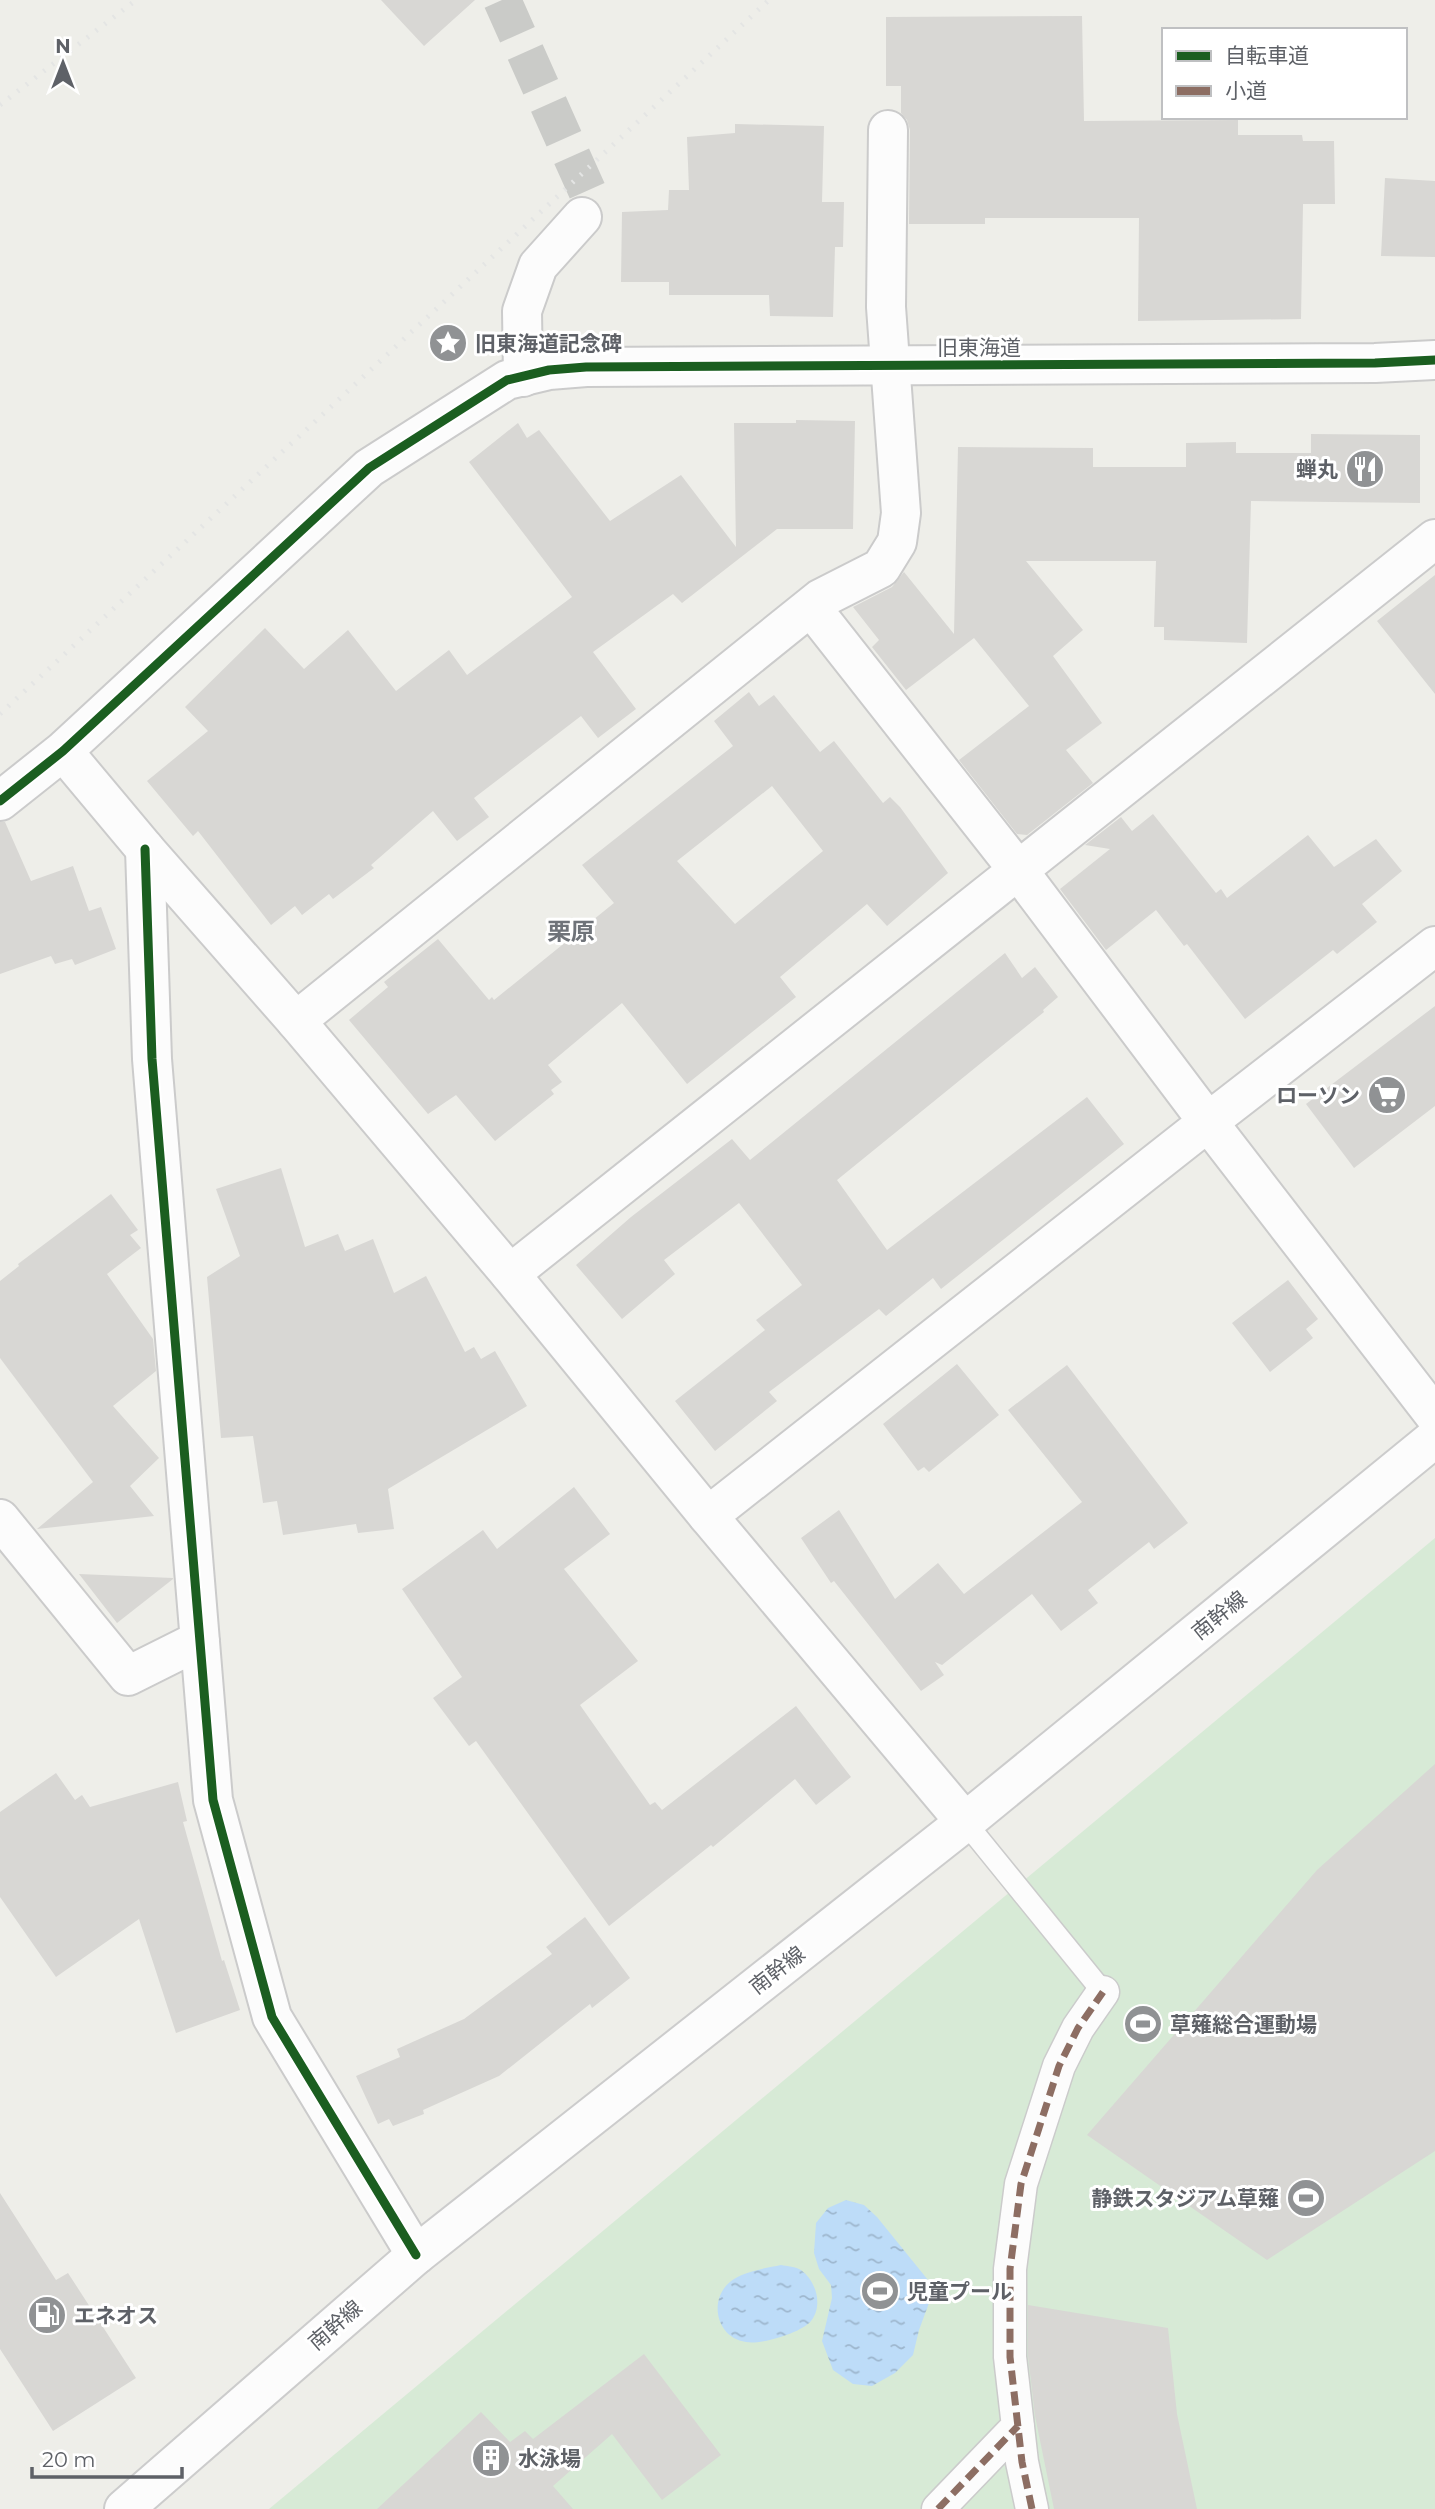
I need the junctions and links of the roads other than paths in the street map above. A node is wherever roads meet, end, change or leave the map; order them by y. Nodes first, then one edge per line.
1 (888, 130) dead end
2 (582, 217) tunnel mouth
3 (1435, 360) edge
4 (890, 364) junction
5 (523, 377) junction
6 (1435, 539) edge
7 (811, 607) junction
8 (63, 751) junction
9 (0, 801) edge
10 (145, 849) junction
11 (1018, 870) junction
12 (1435, 946) edge
13 (296, 1021) junction
14 (1208, 1122) junction
15 (510, 1274) junction
16 (1435, 1416) edge
17 (1435, 1438) edge
18 (708, 1516) junction
19 (0, 1519) edge
20 (200, 1640) junction
21 (965, 1822) junction
22 (1103, 1992) joint
23 (416, 2255) junction
24 (1018, 2426) junction
25 (124, 2509) edge
26 (938, 2509) edge
27 (1032, 2509) edge

1 - 4 street
2 - 5 street
3 - 4 street, 旧東海道
4 - 5 street, 旧東海道
4 - 7 street
5 - 8 street, 旧東海道
6 - 11 street
7 - 11 street
7 - 13 street
8 - 9 street, 旧東海道
8 - 10 street
10 - 13 street
10 - 20 street
11 - 14 street
11 - 15 street
12 - 14 street
13 - 15 street
14 - 16 street
14 - 18 street
15 - 18 street
17 - 21 street, 南幹線
18 - 21 street
19 - 20 street
20 - 23 street
21 - 22 lane
21 - 23 street, 南幹線
22 - 24 street
23 - 25 street, 南幹線
24 - 26 street
24 - 27 street

